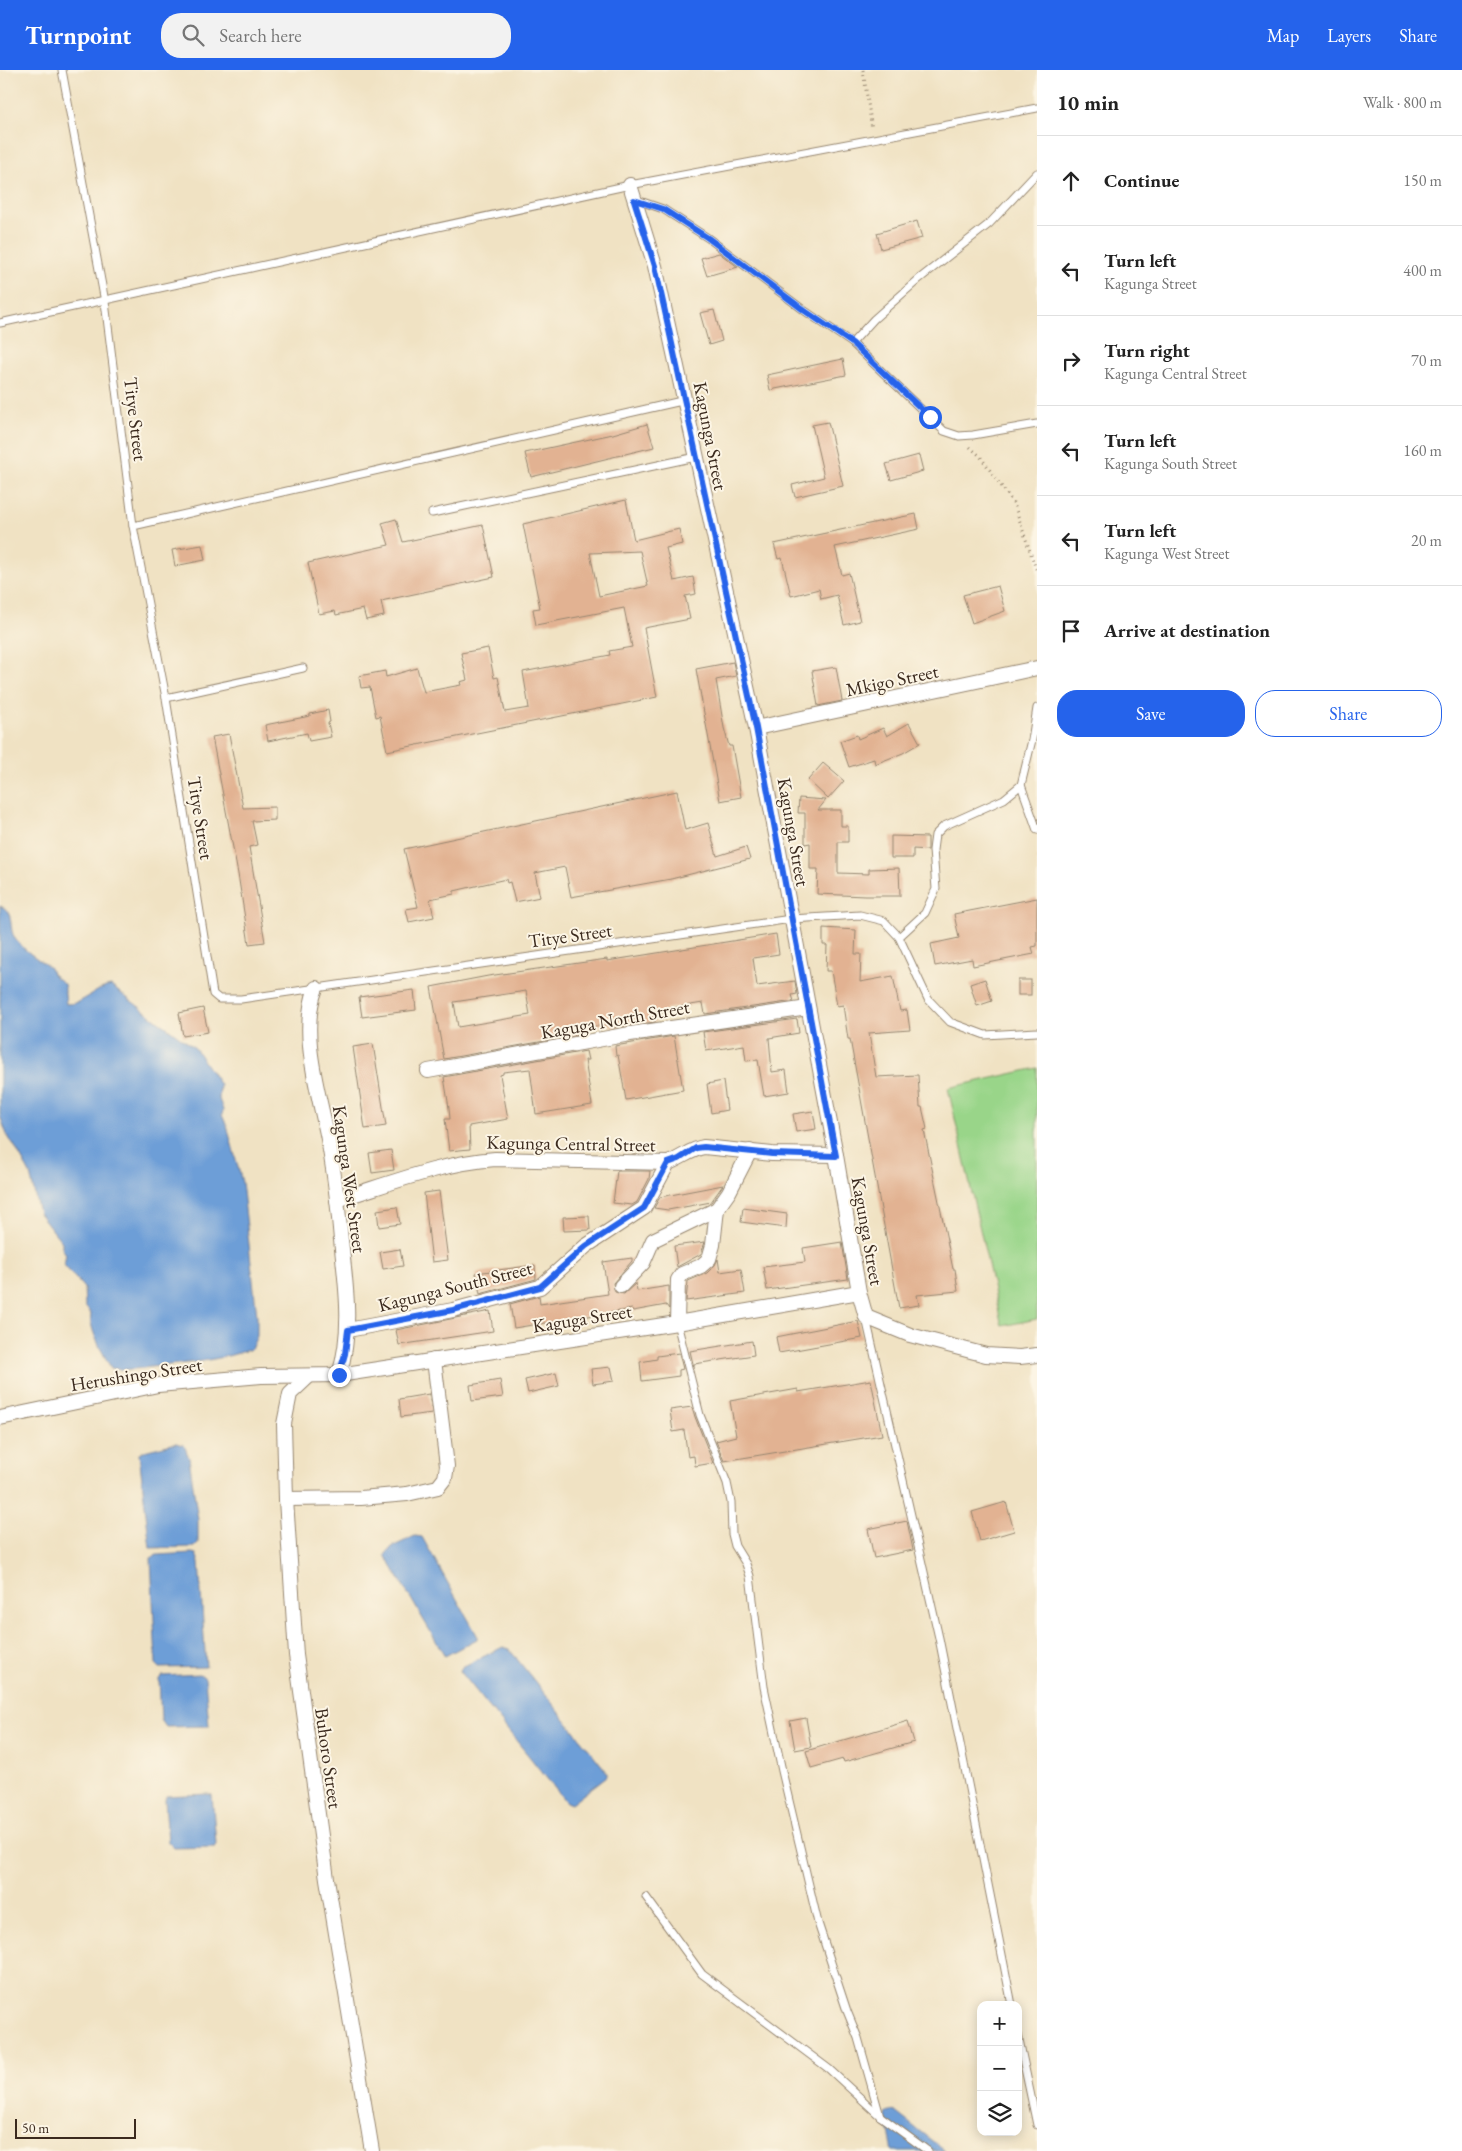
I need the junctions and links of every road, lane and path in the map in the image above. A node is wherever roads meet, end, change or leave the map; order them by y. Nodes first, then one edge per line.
1 (62, 70) edge
2 (863, 70) edge
3 (1037, 108) edge
4 (873, 140) junction
5 (1037, 173) edge
6 (630, 185) junction
7 (634, 200) junction
8 (105, 302) junction
9 (0, 323) edge
10 (852, 343) junction
11 (686, 400) junction
12 (1037, 424) edge
13 (958, 436) junction
14 (696, 458) junction
15 (432, 513) dead end
16 (133, 526) junction
17 (1037, 572) edge
18 (303, 668) dead end
19 (1037, 668) edge
20 (166, 698) junction
21 (1037, 708) edge
22 (756, 728) junction
23 (1021, 785) junction
24 (1037, 830) edge
25 (791, 919) junction
26 (899, 937) junction
27 (316, 988) junction
28 (808, 1008) junction
29 (1037, 1032) edge
30 (428, 1071) dead end
31 (750, 1151) junction
32 (836, 1156) junction
33 (668, 1163) junction
34 (337, 1200) junction
35 (717, 1208) junction
36 (621, 1286) dead end
37 (859, 1292) junction
38 (866, 1317) junction
39 (677, 1323) junction
40 (348, 1330) junction
41 (1037, 1355) edge
42 (434, 1360) junction
43 (339, 1375) junction
44 (309, 1376) junction
45 (0, 1418) edge
46 (286, 1499) junction
47 (646, 1897) dead end
48 (1011, 2001) edge
49 (1020, 2046) edge
50 (880, 2116) junction
51 (1037, 2125) edge
52 (372, 2151) edge
53 (928, 2151) edge

1 - 8 lane, Titye Street
2 - 4 path
3 - 4 lane
4 - 6 lane
5 - 10 lane
6 - 7 street, Kagunga Street
6 - 8 lane
7 - 10 lane
7 - 11 street, Kagunga Street
8 - 9 lane
8 - 16 lane, Titye Street
10 - 13 lane
11 - 14 street, Kagunga Street
11 - 16 lane
12 - 13 lane
13 - 17 path
14 - 15 lane
14 - 22 street, Kagunga Street
16 - 20 lane, Titye Street
18 - 20 lane
19 - 22 street, Mkigo Street
20 - 27 lane, Titye Street
21 - 23 lane
22 - 25 street, Kagunga Street
23 - 24 lane
23 - 26 lane
25 - 26 lane, Titye Street
25 - 27 lane, Titye Street
25 - 28 street, Kagunga Street
26 - 29 lane
27 - 34 street, Kagunga West Street
28 - 30 street, Kaguga North Street
28 - 32 street, Kagunga Street
31 - 32 street, Kagunga Central Street
31 - 33 street, Kagunga Central Street
31 - 35 street
32 - 37 street, Kagunga Street
33 - 34 street, Kagunga Central Street
33 - 40 street, Kagunga South Street
34 - 40 street, Kagunga West Street
35 - 36 street
35 - 39 street
37 - 38 street, Kagunga Street
37 - 39 street, Kaguga Street
38 - 41 street
38 - 48 lane
39 - 42 street, Kaguga Street
39 - 50 lane
40 - 43 street, Kagunga West Street
42 - 43 street, Kaguga Street
42 - 46 street
43 - 44 street, Kaguga Street
44 - 45 street, Herushingo Street
44 - 46 street, Buhoro Street
46 - 52 street, Buhoro Street
47 - 50 lane
49 - 51 lane
50 - 53 lane

